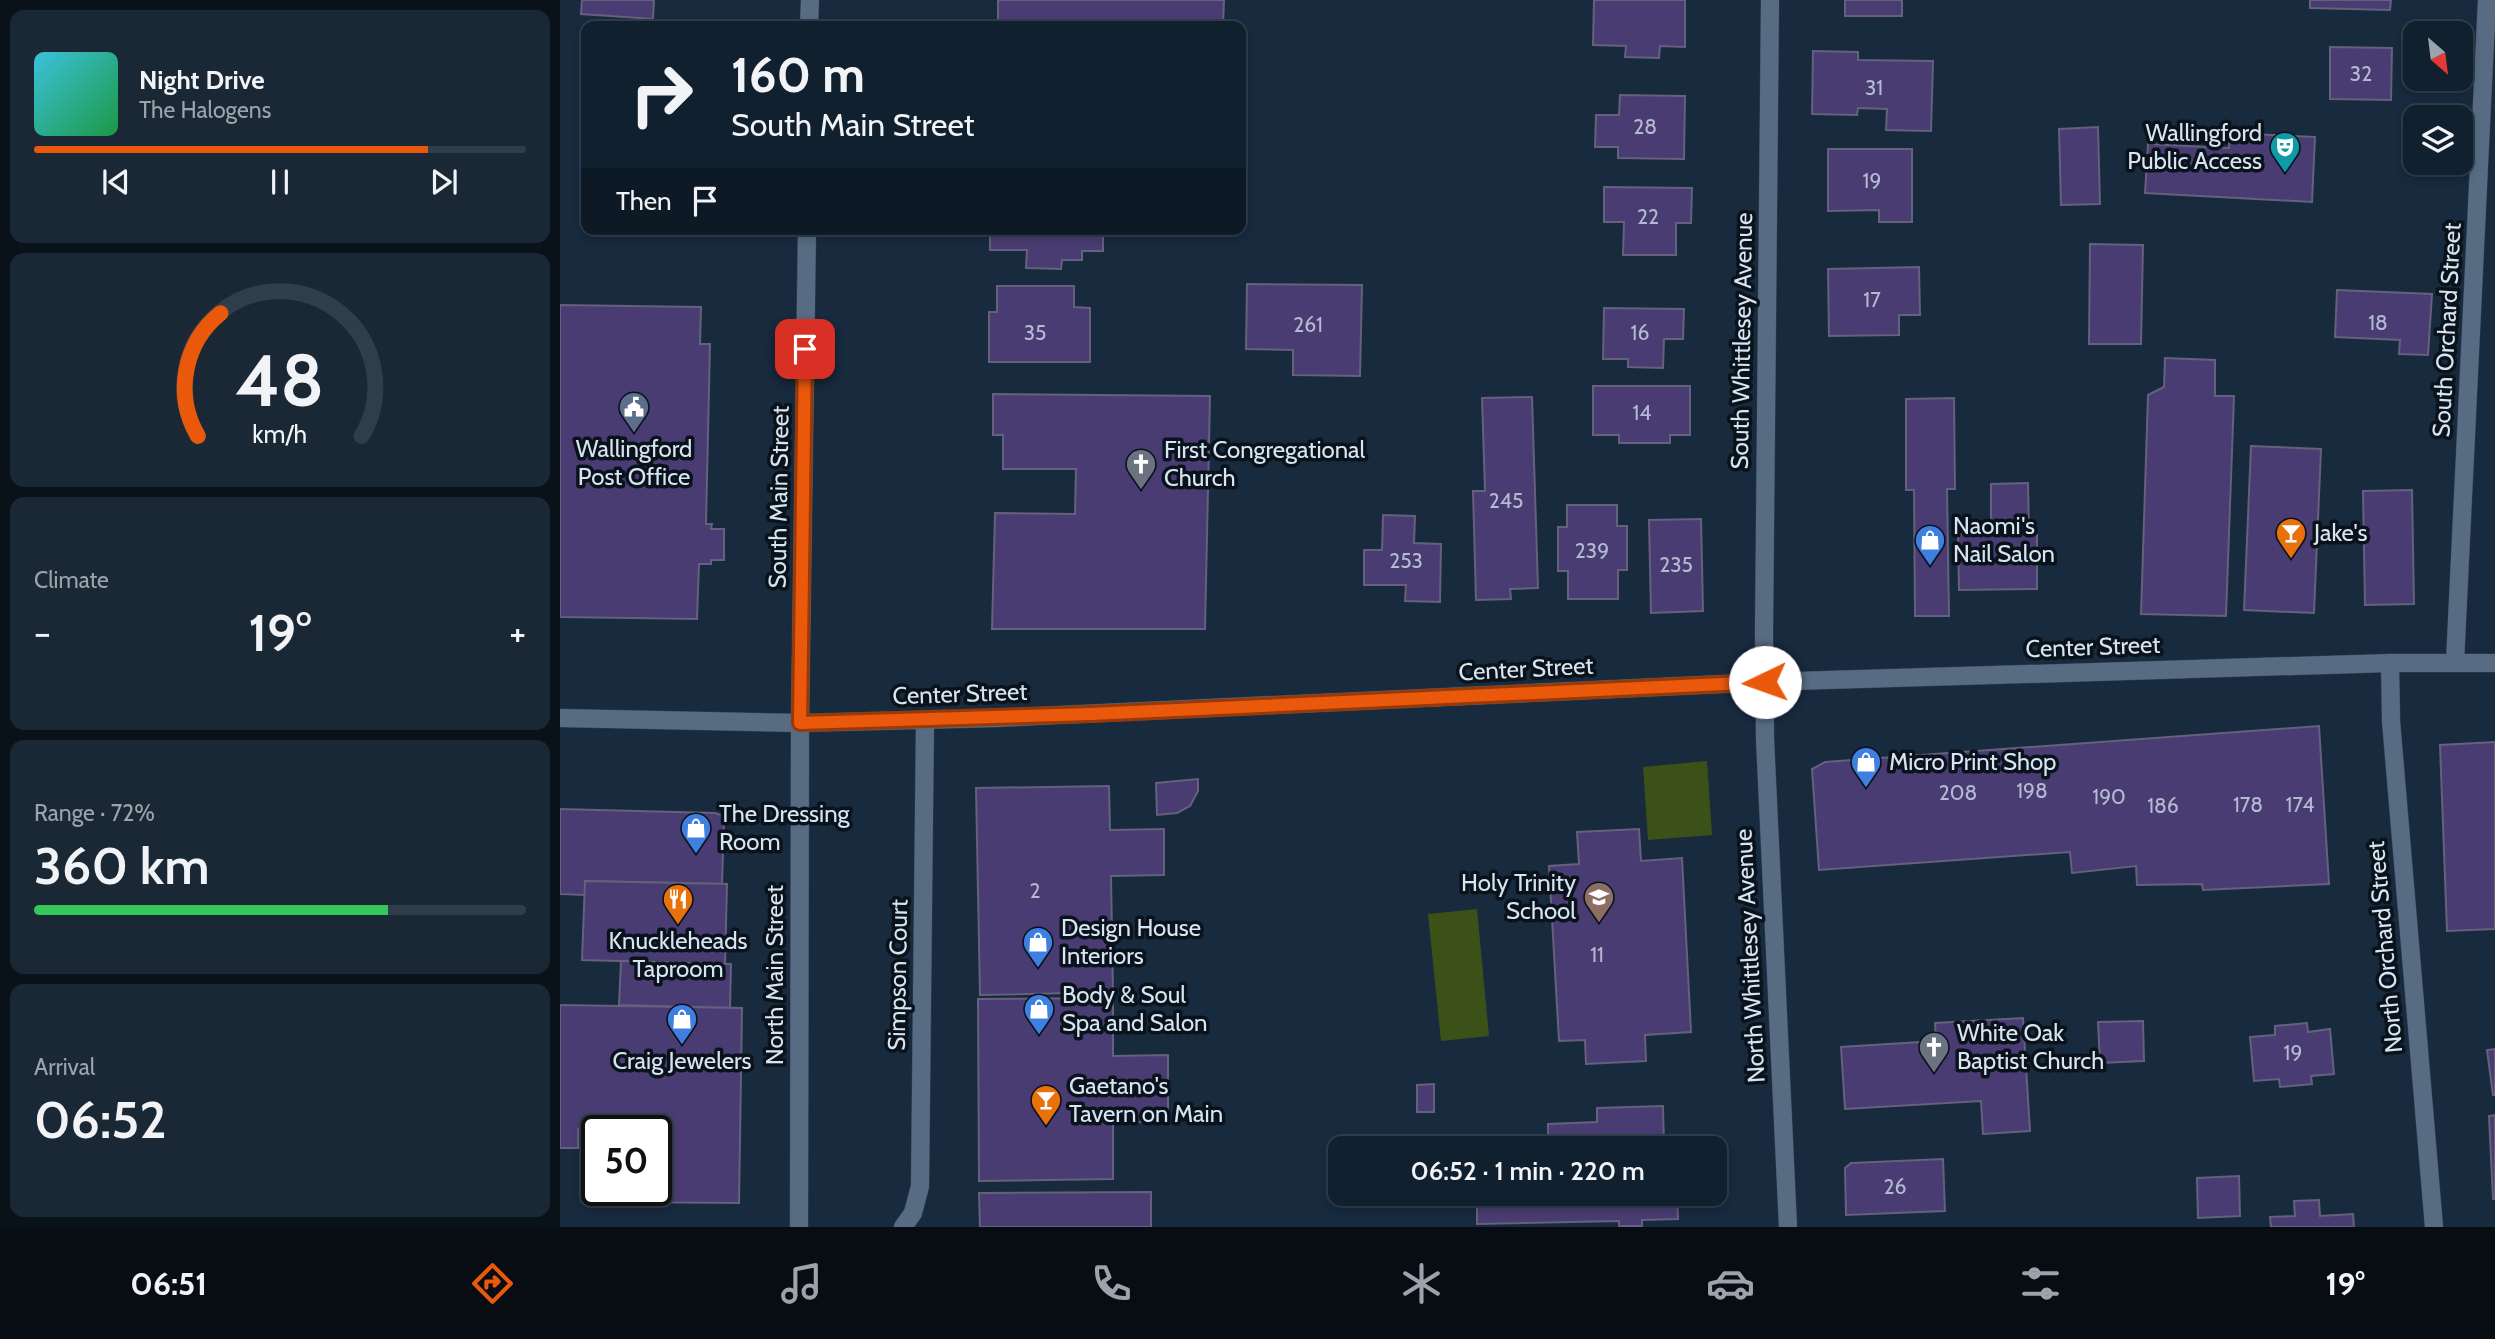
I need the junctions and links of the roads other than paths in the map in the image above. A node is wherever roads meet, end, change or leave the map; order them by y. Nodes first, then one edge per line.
1 (810, 0) edge
2 (1770, 0) edge
3 (2487, 0) edge
4 (809, 21) edge
5 (807, 235) edge
6 (2455, 662) junction
7 (2390, 663) junction
8 (2495, 663) edge
9 (1765, 682) junction
10 (560, 718) edge
11 (925, 720) junction
12 (800, 723) junction
13 (799, 1227) edge
14 (903, 1227) edge
15 (1788, 1227) edge
16 (2434, 1227) edge

1 - 4 street
2 - 9 street, South Whittlesey Avenue
3 - 6 street, South Orchard Street
5 - 12 street, South Main Street
6 - 7 street, Center Street
6 - 8 street, Center Street
7 - 9 street, Center Street
7 - 16 street, North Orchard Street
9 - 11 street, Center Street
9 - 15 street, North Whittlesey Avenue
10 - 12 street, Center Street
11 - 12 street, Center Street
11 - 14 street, Simpson Court
12 - 13 street, North Main Street

